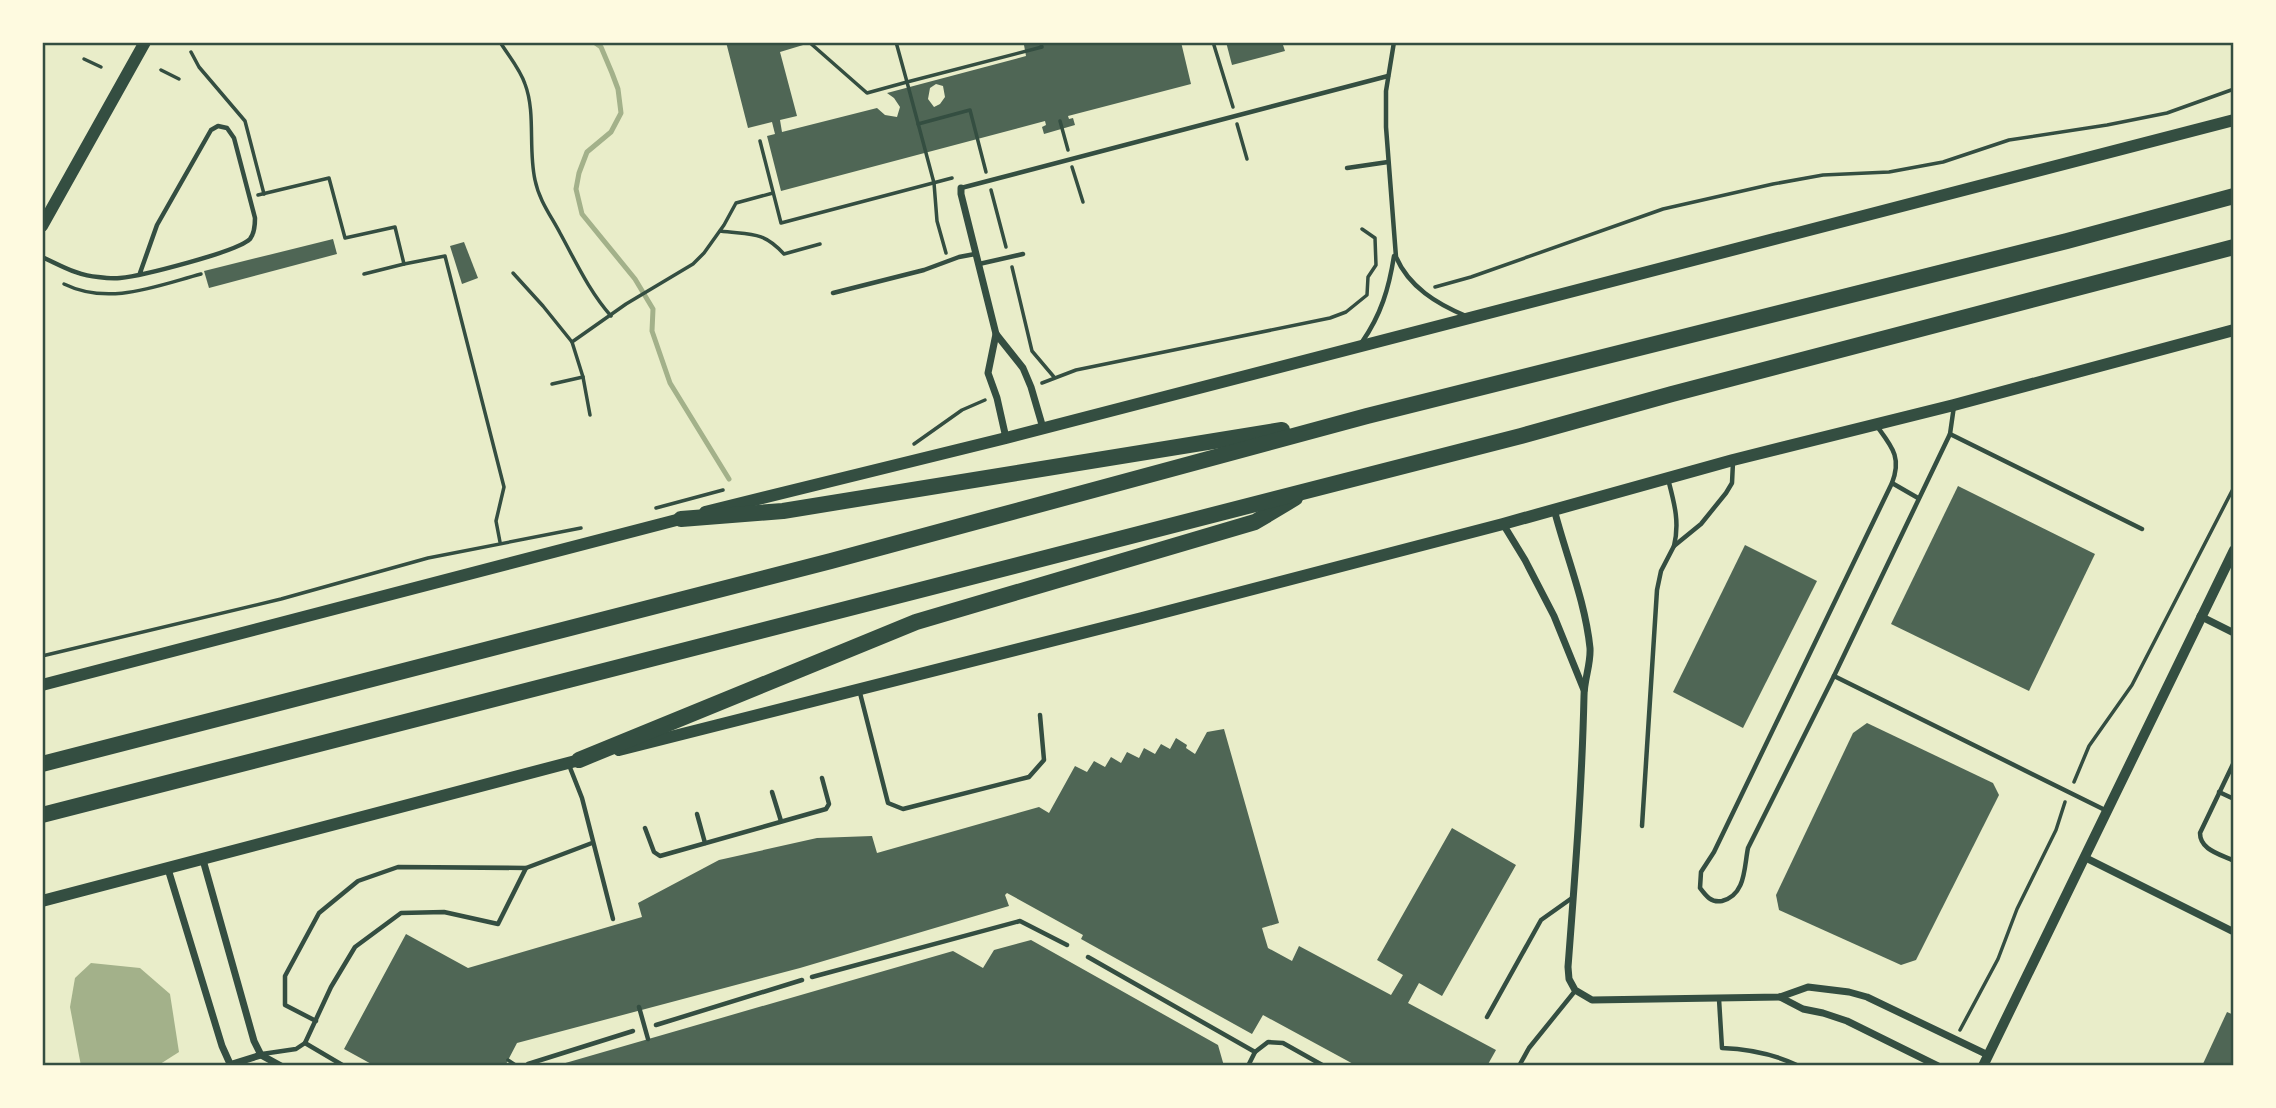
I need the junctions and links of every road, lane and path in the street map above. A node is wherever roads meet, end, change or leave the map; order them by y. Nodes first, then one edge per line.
1 (145, 42) edge
2 (500, 42) edge
3 (808, 42) edge
4 (896, 42) edge
5 (1040, 42) edge
6 (1213, 42) edge
7 (1394, 42) edge
8 (84, 59) dead end
9 (101, 67) dead end
10 (161, 70) dead end
11 (1388, 76) junction
12 (179, 79) dead end
13 (907, 82) junction
14 (2234, 89) edge
15 (1235, 115) junction
16 (2234, 120) edge
17 (918, 124) junction
18 (760, 141) dead end
19 (1247, 159) dead end
20 (1388, 162) junction
21 (1347, 168) dead end
22 (960, 176) dead end
23 (988, 181) junction
24 (934, 183) junction
25 (961, 188) joint
26 (773, 193) junction
27 (2234, 196) edge
28 (249, 197) junction
29 (42, 226) edge
30 (1362, 229) dead end
31 (720, 231) junction
32 (820, 244) dead end
33 (2234, 247) edge
34 (1395, 248) junction
35 (975, 254) junction
36 (1023, 254) dead end
37 (42, 257) edge
38 (1009, 257) junction
39 (949, 261) junction
40 (404, 264) junction
41 (978, 265) junction
42 (140, 273) junction
43 (513, 273) dead end
44 (364, 274) dead end
45 (1419, 289) junction
46 (833, 293) dead end
47 (1387, 293) junction
48 (1367, 295) junction
49 (611, 316) junction
50 (1469, 317) junction
51 (2234, 330) edge
52 (996, 334) junction
53 (572, 342) junction
54 (1359, 347) junction
55 (583, 377) junction
56 (1055, 377) junction
57 (552, 384) dead end
58 (1039, 385) dead end
59 (980, 402) dead end
60 (1954, 405) junction
61 (590, 415) dead end
62 (1367, 416) junction
63 (1876, 424) junction
64 (1043, 428) junction
65 (1950, 435) junction
66 (1006, 438) junction
67 (908, 446) dead end
68 (1733, 460) junction
69 (1667, 478) junction
70 (1892, 483) junction
71 (1315, 487) junction
72 (2234, 487) edge
73 (725, 490) dead end
74 (698, 495) dead end
75 (1919, 498) junction
76 (1554, 509) junction
77 (681, 519) junction
78 (1503, 524) junction
79 (2142, 529) dead end
80 (561, 532) dead end
81 (500, 542) junction
82 (1674, 546) junction
83 (2234, 550) edge
84 (2200, 616) junction
85 (2234, 633) edge
86 (42, 656) edge
87 (1833, 676) junction
88 (42, 685) edge
89 (858, 688) junction
90 (1584, 691) junction
91 (1040, 715) dead end
92 (574, 762) junction
93 (2234, 762) edge
94 (42, 764) edge
95 (2079, 772) dead end
96 (822, 778) dead end
97 (772, 792) dead end
98 (2219, 792) junction
99 (2234, 799) edge
100 (2106, 810) junction
101 (697, 814) dead end
102 (2061, 814) dead end
103 (42, 815) edge
104 (781, 821) junction
105 (1642, 826) dead end
106 (645, 828) dead end
107 (705, 843) junction
108 (592, 844) junction
109 (2084, 857) junction
110 (203, 860) junction
111 (2234, 860) edge
112 (526, 867) junction
113 (169, 869) junction
114 (1572, 898) junction
115 (42, 901) edge
116 (613, 919) dead end
117 (2234, 932) edge
118 (1067, 945) dead end
119 (1088, 957) dead end
120 (812, 977) dead end
121 (802, 980) dead end
122 (1575, 990) junction
123 (1780, 997) junction
124 (1719, 999) junction
125 (639, 1007) dead end
126 (1487, 1017) dead end
127 (1966, 1017) dead end
128 (316, 1021) junction
129 (656, 1025) dead end
130 (634, 1031) dead end
131 (648, 1039) dead end
132 (305, 1043) junction
133 (1255, 1052) junction
134 (261, 1055) junction
135 (508, 1060) dead end
136 (1985, 1061) edge
137 (528, 1065) edge
138 (229, 1066) edge
139 (281, 1066) edge
140 (344, 1066) edge
141 (517, 1066) edge
142 (1248, 1066) edge
143 (1324, 1066) edge
144 (1519, 1066) edge
145 (1799, 1066) edge
146 (1938, 1066) edge

1 - 29 main road
2 - 49 path
3 - 13 path
4 - 13 path
5 - 13 path
6 - 15 path
7 - 11 lane
8 - 9 path
10 - 12 path
11 - 15 lane
11 - 20 lane
13 - 17 path
14 - 45 path
15 - 19 path
15 - 23 lane
16 - 50 main road
17 - 23 path
17 - 24 path
18 - 26 path
20 - 21 lane
20 - 34 lane
22 - 24 path
23 - 25 lane
23 - 38 path
24 - 26 path
24 - 39 path
25 - 35 street
26 - 31 path
27 - 62 highway
28 - 40 path
28 - 42 lane
28 - 42 lane
30 - 48 path
31 - 32 path
31 - 49 path
33 - 71 highway
34 - 45 lane
34 - 47 lane
35 - 39 lane
35 - 41 street
36 - 38 lane
37 - 42 lane
38 - 41 lane
38 - 56 path
39 - 46 lane
40 - 44 path
40 - 81 path
41 - 52 street
43 - 53 path
45 - 50 lane
47 - 48 path
47 - 54 lane
48 - 56 path
49 - 53 path
50 - 54 main road
51 - 60 main road
52 - 64 street
52 - 66 street
53 - 55 path
54 - 64 main road
55 - 57 path
55 - 61 path
56 - 58 path
59 - 67 path
60 - 63 main road
60 - 65 lane
62 - 77 highway
62 - 94 highway
63 - 68 main road
63 - 70 lane
64 - 66 main road
65 - 75 lane
65 - 79 lane
66 - 77 main road
68 - 69 main road
68 - 82 lane
69 - 76 main road
69 - 82 lane
70 - 75 lane
70 - 87 lane
71 - 92 highway
71 - 103 highway
72 - 95 path
73 - 74 path
75 - 87 lane
76 - 78 main road
76 - 90 street
77 - 88 main road
78 - 89 main road
78 - 90 street
80 - 81 path
81 - 86 path
82 - 105 lane
83 - 84 street
84 - 85 street
84 - 100 street
87 - 100 lane
89 - 91 lane
89 - 92 main road
90 - 114 street
92 - 108 lane
92 - 110 main road
93 - 98 lane
96 - 104 lane
97 - 104 lane
98 - 99 lane
98 - 111 lane
100 - 109 street
101 - 107 lane
102 - 127 path
104 - 107 lane
106 - 107 lane
108 - 112 lane
108 - 116 lane
109 - 117 street
109 - 136 street
110 - 113 main road
110 - 134 street
112 - 128 lane
112 - 128 lane
113 - 115 main road
113 - 138 street
114 - 122 street
114 - 126 lane
118 - 120 lane
119 - 133 lane
121 - 129 lane
122 - 124 street
122 - 144 lane
123 - 124 street
123 - 136 street
123 - 146 street
124 - 145 lane
125 - 131 lane
128 - 132 lane
130 - 137 lane
132 - 134 lane
132 - 140 lane
133 - 142 lane
133 - 143 lane
134 - 138 street
134 - 139 street
135 - 141 path

